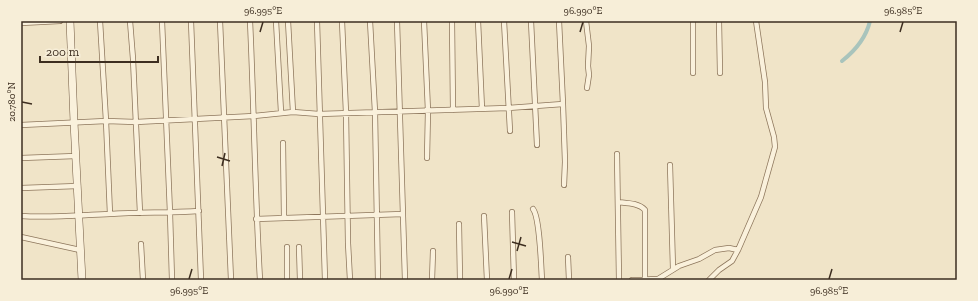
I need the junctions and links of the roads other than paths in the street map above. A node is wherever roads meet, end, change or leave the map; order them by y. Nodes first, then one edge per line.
1 (60, 21) edge
2 (70, 21) edge
3 (100, 21) edge
4 (130, 21) edge
5 (162, 21) edge
6 (191, 21) edge
7 (220, 21) edge
8 (250, 21) edge
9 (276, 21) edge
10 (288, 21) edge
11 (317, 21) edge
12 (342, 21) edge
13 (370, 21) edge
14 (397, 21) edge
15 (424, 21) edge
16 (452, 21) edge
17 (478, 21) edge
18 (504, 21) edge
19 (531, 21) edge
20 (559, 21) edge
21 (586, 21) edge
22 (693, 21) edge
23 (719, 21) edge
24 (756, 21) edge
25 (21, 23) edge
26 (694, 73) dead end
27 (720, 73) dead end
28 (587, 88) dead end
29 (563, 104) junction
30 (534, 107) junction
31 (508, 108) junction
32 (482, 109) junction
33 (453, 110) junction
34 (428, 111) junction
35 (282, 112) junction
36 (293, 112) junction
37 (375, 112) junction
38 (400, 112) junction
39 (346, 113) junction
40 (319, 114) junction
41 (254, 116) junction
42 (225, 117) junction
43 (196, 118) junction
44 (106, 120) junction
45 (166, 120) junction
46 (74, 122) junction
47 (136, 122) junction
48 (21, 125) edge
49 (510, 131) dead end
50 (283, 143) dead end
51 (537, 145) dead end
52 (617, 154) dead end
53 (76, 156) junction
54 (21, 158) edge
55 (427, 158) dead end
56 (670, 165) dead end
57 (564, 185) dead end
58 (78, 186) junction
59 (21, 188) edge
60 (618, 202) junction
61 (533, 210) dead end
62 (199, 211) junction
63 (512, 212) dead end
64 (140, 213) junction
65 (170, 213) junction
66 (110, 214) junction
67 (377, 214) junction
68 (403, 214) junction
69 (21, 216) edge
70 (79, 216) junction
71 (348, 216) junction
72 (484, 216) dead end
73 (284, 217) junction
74 (323, 217) junction
75 (256, 219) junction
76 (459, 224) dead end
77 (21, 237) edge
78 (141, 244) dead end
79 (299, 246) dead end
80 (287, 247) dead end
81 (80, 250) junction
82 (738, 250) junction
83 (433, 252) dead end
84 (568, 257) dead end
85 (673, 269) junction
86 (82, 280) edge
87 (142, 280) edge
88 (172, 280) edge
89 (201, 280) edge
90 (231, 280) edge
91 (260, 280) edge
92 (287, 280) edge
93 (300, 280) edge
94 (324, 280) edge
95 (350, 280) edge
96 (378, 280) edge
97 (405, 280) edge
98 (432, 280) edge
99 (460, 280) edge
100 (487, 280) edge
101 (514, 280) edge
102 (542, 280) edge
103 (569, 280) edge
104 (619, 280) edge
105 (632, 280) edge
106 (645, 280) edge
107 (709, 280) edge

1 - 25 street
2 - 46 main road
3 - 44 street
4 - 47 street
5 - 45 street
6 - 43 street
7 - 42 street
8 - 41 street
9 - 35 street
10 - 36 street
11 - 40 street
12 - 39 street
13 - 37 street
14 - 38 street
15 - 34 street
16 - 33 street
17 - 32 street
18 - 31 street
19 - 30 street
20 - 29 street
21 - 28 street
22 - 26 street
23 - 27 street
24 - 82 street
29 - 30 street
29 - 57 street
30 - 31 street
30 - 51 street
31 - 32 street
31 - 49 street
32 - 33 street
33 - 34 street
34 - 38 street
34 - 55 street
35 - 36 street
35 - 41 street
36 - 40 street
37 - 38 street
37 - 39 street
37 - 67 street
38 - 68 street
39 - 40 street
39 - 71 street
40 - 74 street
41 - 42 street
41 - 75 street
42 - 43 street
42 - 90 street
43 - 45 street
43 - 62 street
44 - 46 street
44 - 47 street
44 - 66 street
45 - 47 street
45 - 65 street
46 - 48 street
46 - 53 main road
47 - 64 street
50 - 73 street
52 - 60 street
53 - 54 street
53 - 58 main road
56 - 85 street
58 - 59 street
58 - 70 main road
60 - 104 street
60 - 106 street
61 - 102 street
62 - 65 street
62 - 89 street
63 - 101 street
64 - 65 street
64 - 66 street
65 - 88 street
66 - 70 street
67 - 68 street
67 - 71 street
67 - 96 street
68 - 97 street
69 - 70 street
70 - 81 main road
71 - 74 street
71 - 95 street
72 - 100 street
73 - 74 street
73 - 75 street
74 - 94 street
75 - 91 street
76 - 99 street
77 - 81 street
78 - 87 street
79 - 93 street
80 - 92 street
81 - 86 main road
82 - 85 street
82 - 107 street
83 - 98 street
84 - 103 street
85 - 106 street
105 - 106 street

